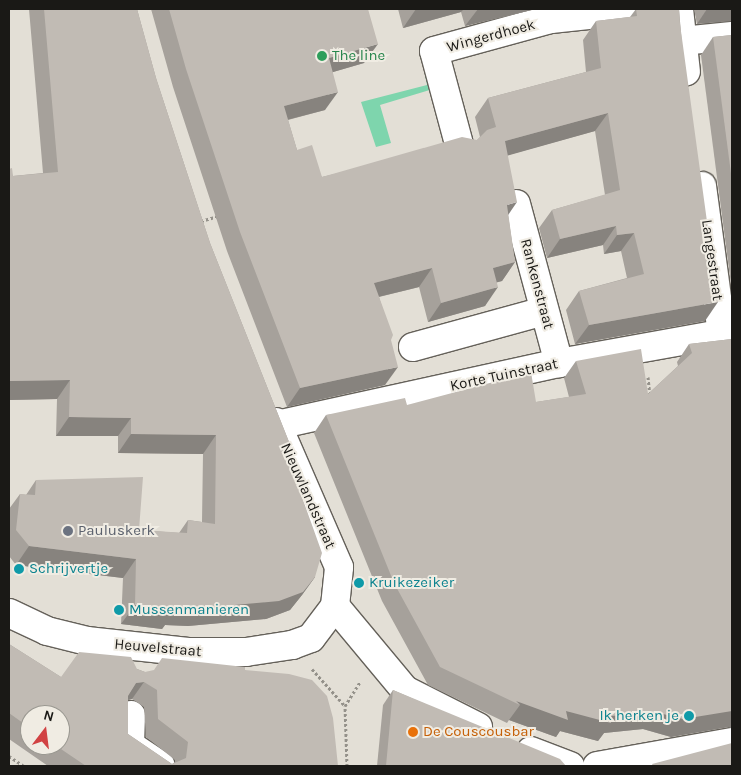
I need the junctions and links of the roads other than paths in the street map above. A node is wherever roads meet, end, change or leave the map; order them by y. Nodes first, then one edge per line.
1 (644, 9) edge
2 (679, 9) edge
3 (732, 36) edge
4 (682, 41) junction
5 (690, 99) edge
6 (459, 144) edge
7 (698, 158) edge
8 (516, 204) edge
9 (544, 310) junction
10 (727, 333) edge
11 (413, 347) dead end
12 (559, 363) junction
13 (266, 398) edge
14 (277, 424) junction
15 (335, 606) junction
16 (9, 612) edge
17 (136, 646) junction
18 (134, 674) edge
19 (131, 715) dead end
20 (732, 742) edge
21 (161, 766) edge
22 (570, 766) edge
23 (597, 766) edge

1 - 6 street, Wingerdhoek
2 - 4 street
3 - 4 street
4 - 5 street
7 - 10 street, Langestraat
8 - 9 street, Rankenstraat
9 - 11 street
9 - 12 street, Rankenstraat
10 - 12 street, Korte Tuinstraat
12 - 14 street, Korte Tuinstraat
13 - 14 street, Nieuwlandstraat
14 - 15 street, Nieuwlandstraat
15 - 17 street, Heuvelstraat
15 - 22 street
16 - 17 street, Heuvelstraat
17 - 18 street
19 - 21 street
20 - 23 street

